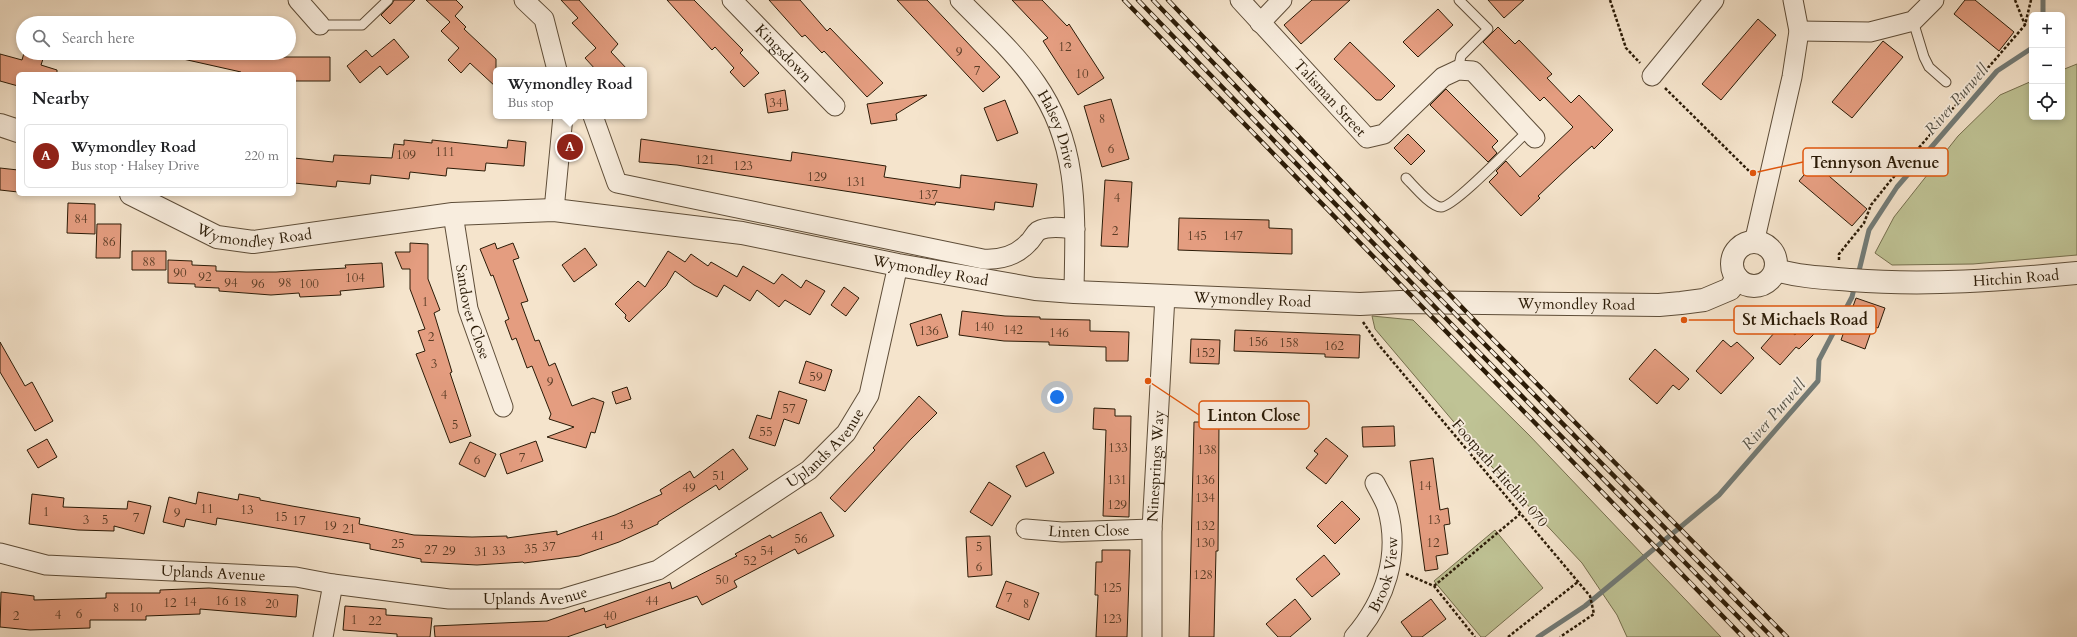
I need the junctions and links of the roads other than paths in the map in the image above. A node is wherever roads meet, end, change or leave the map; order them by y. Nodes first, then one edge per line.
1 (298, 0) edge
2 (388, 0) edge
3 (524, 0) edge
4 (732, 0) edge
5 (960, 0) edge
6 (1240, 0) edge
7 (1282, 0) edge
8 (1459, 0) edge
9 (1714, 0) edge
10 (1793, 0) edge
11 (1934, 0) edge
12 (1913, 21) junction
13 (1260, 23) junction
14 (320, 25) joint
15 (1799, 31) junction
16 (557, 67) edge
17 (1458, 70) junction
18 (1652, 76) road end
19 (1946, 82) dead end
20 (835, 106) dead end
21 (563, 119) edge
22 (594, 119) edge
23 (0, 125) edge
24 (16, 130) edge
25 (1531, 134) joint
26 (1406, 178) dead end
27 (134, 196) edge
28 (554, 210) junction
29 (453, 214) junction
30 (1075, 228) junction
31 (1754, 243) junction
32 (898, 265) junction
33 (1776, 270) junction
34 (2077, 273) edge
35 (1737, 278) junction
36 (1074, 292) junction
37 (1165, 296) junction
38 (503, 408) dead end
39 (1375, 483) dead end
40 (1026, 529) dead end
41 (1152, 529) junction
42 (0, 553) edge
43 (333, 584) junction
44 (323, 637) edge
45 (1152, 637) edge
46 (1354, 637) edge

1 - 14 street
2 - 14 lane
3 - 16 street
4 - 20 street, Kingsdown
5 - 30 street, Halsey Drive
6 - 13 street, Talisman Street
7 - 13 street
8 - 17 lane
9 - 18 street
10 - 15 street
11 - 12 street
12 - 15 street
12 - 19 lane
13 - 17 street, Talisman Street
15 - 31 street
17 - 25 street
21 - 28 street
22 - 30 street, Wymondley Road
23 - 24 street
25 - 26 lane
27 - 29 street, Wymondley Road
28 - 29 street, Wymondley Road
28 - 32 street, Wymondley Road
29 - 38 street, Sandover Close
30 - 36 street, Halsey Drive
31 - 33 street
31 - 35 street
32 - 36 street, Wymondley Road
32 - 43 street, Uplands Avenue
33 - 34 street, Hitchin Road
33 - 35 street
35 - 37 street, Wymondley Road
36 - 37 street, Wymondley Road
37 - 41 street, Ninesprings Way
39 - 46 street, Brook View
40 - 41 street, Linten Close
41 - 45 street, Ninesprings Way
42 - 43 street, Uplands Avenue
43 - 44 street

